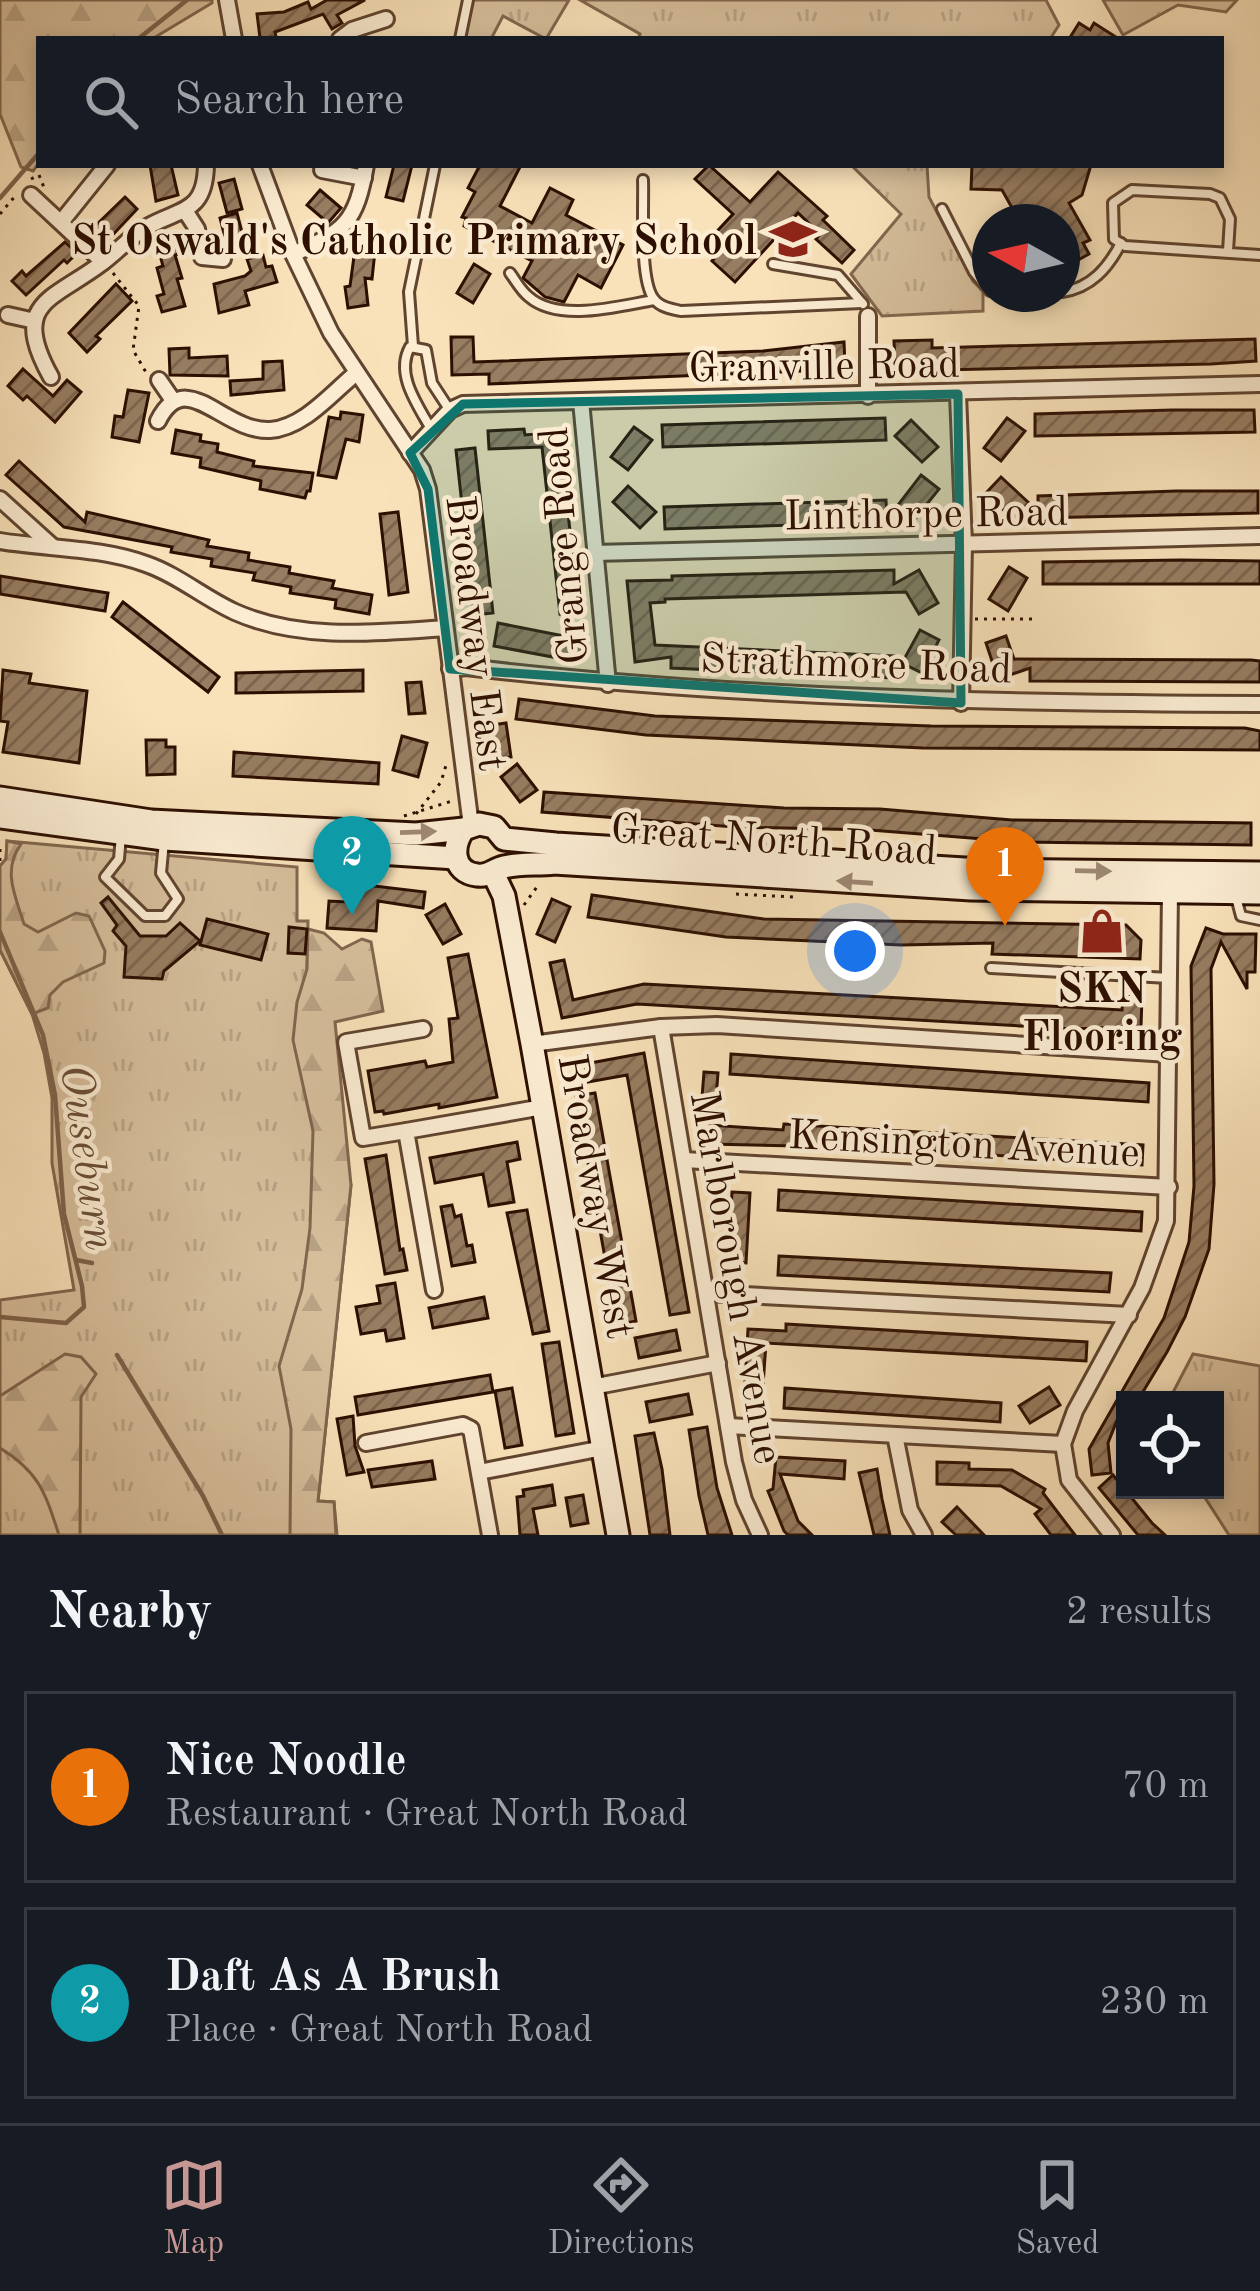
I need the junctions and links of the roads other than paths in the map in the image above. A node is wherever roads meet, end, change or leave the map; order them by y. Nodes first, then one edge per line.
1 (227, 0) edge
2 (468, 0) edge
3 (386, 19) dead end
4 (233, 36) edge
5 (344, 36) edge
6 (461, 36) edge
7 (104, 168) edge
8 (205, 168) edge
9 (261, 168) edge
10 (434, 168) edge
11 (322, 170) dead end
12 (365, 172) edge
13 (643, 180) dead end
14 (31, 195) dead end
15 (942, 209) dead end
16 (186, 212) junction
17 (62, 221) junction
18 (1121, 243) junction
19 (1228, 250) junction
20 (293, 254) junction
21 (1260, 255) edge
22 (223, 260) dead end
23 (103, 262) junction
24 (773, 264) dead end
25 (972, 268) edge
26 (510, 273) dead end
27 (1080, 286) edge
28 (654, 300) junction
29 (865, 310) junction
30 (8, 315) dead end
31 (35, 321) junction
32 (413, 346) junction
33 (355, 374) junction
34 (51, 377) dead end
35 (159, 380) road end
36 (1260, 385) edge
37 (958, 394) junction
38 (868, 396) junction
39 (172, 399) junction
40 (581, 401) junction
41 (450, 410) junction
42 (158, 421) dead end
43 (430, 429) junction
44 (410, 453) junction
45 (0, 499) edge
46 (1260, 536) edge
47 (0, 542) edge
48 (964, 544) junction
49 (52, 546) junction
50 (594, 553) junction
51 (445, 628) junction
52 (450, 669) junction
53 (608, 684) junction
54 (961, 703) junction
55 (1260, 704) edge
56 (0, 798) edge
57 (0, 817) edge
58 (468, 828) junction
59 (121, 835) junction
60 (164, 839) junction
61 (504, 839) junction
62 (456, 859) junction
63 (496, 870) junction
64 (1260, 873) edge
65 (1170, 892) junction
66 (1235, 893) junction
67 (1260, 893) edge
68 (1260, 920) edge
69 (991, 968) dead end
70 (1169, 978) junction
71 (661, 1027) junction
72 (423, 1029) dead end
73 (532, 1044) junction
74 (1169, 1054) junction
75 (543, 1107) junction
76 (406, 1131) junction
77 (684, 1160) junction
78 (1168, 1187) junction
79 (434, 1290) dead end
80 (706, 1293) junction
81 (1130, 1316) junction
82 (718, 1364) junction
83 (592, 1387) junction
84 (728, 1426) junction
85 (895, 1436) junction
86 (366, 1443) dead end
87 (1063, 1444) junction
88 (603, 1448) junction
89 (479, 1472) junction
90 (490, 1535) edge
91 (618, 1535) edge
92 (760, 1535) edge
93 (924, 1535) edge
94 (1112, 1535) edge

1 - 4 street
2 - 6 lane
3 - 5 street
7 - 17 street
8 - 16 street
9 - 20 street, Broadway East
10 - 32 lane
11 - 12 street
12 - 20 street
13 - 28 lane
14 - 17 street
15 - 25 lane
16 - 22 street
16 - 23 street
17 - 23 street
18 - 19 lane
18 - 19 lane
18 - 27 lane
19 - 21 lane
20 - 33 street, Broadway East
23 - 31 street
24 - 29 lane
26 - 28 lane
28 - 29 lane
29 - 38 street
30 - 31 street
31 - 34 street
32 - 41 lane
32 - 43 lane
33 - 39 street
33 - 44 street, Broadway East
35 - 39 street
36 - 37 street, Granville Road
37 - 38 street, Granville Road
37 - 48 street
38 - 40 street, Granville Road
39 - 42 street
40 - 41 street, Granville Road
40 - 50 street, Grange Road
41 - 43 street
43 - 44 street
44 - 51 street, Broadway East
45 - 49 street
46 - 48 street, Linthorpe Road
47 - 49 street
48 - 50 street, Linthorpe Road
48 - 54 street
49 - 51 street
50 - 53 street, Grange Road
51 - 52 street, Broadway East
52 - 53 street, Strathmore Road
52 - 58 street, Broadway East
53 - 54 street, Strathmore Road
54 - 55 street, Strathmore Road
56 -> 58 main road, Great North Road
57 - 59 main road, Great North Road
58 - 61 main road, Great North Road
58 - 62 main road
59 - 60 main road, Great North Road
59 - 60 lane
60 - 62 main road, Great North Road
61 - 63 main road
61 -> 64 main road, Great North Road
62 - 63 main road, Great North Road
65 -> 63 main road, Great North Road
63 - 73 main road, Broadway West
65 - 66 main road, Great North Road
65 - 70 street
66 - 67 main road, Great North Road
66 - 68 lane
69 - 70 lane
70 - 74 street
71 - 73 street
71 - 74 street
71 - 77 street, Marlborough Avenue
72 - 76 street
73 - 75 main road, Broadway West
74 - 78 street
75 - 76 street
75 - 83 main road, Broadway West
76 - 79 street
77 - 78 street, Kensington Avenue
77 - 80 street, Marlborough Avenue
78 - 81 street
80 - 81 street
80 - 82 street, Marlborough Avenue
81 - 87 street
82 - 83 street
82 - 84 street, Marlborough Avenue
83 - 88 main road, Broadway West
84 - 85 street
84 - 92 street, Marlborough Avenue
85 - 87 street
85 - 93 street
86 - 89 street
87 - 94 street
88 - 89 street
88 - 91 main road, Broadway West
89 - 90 street

